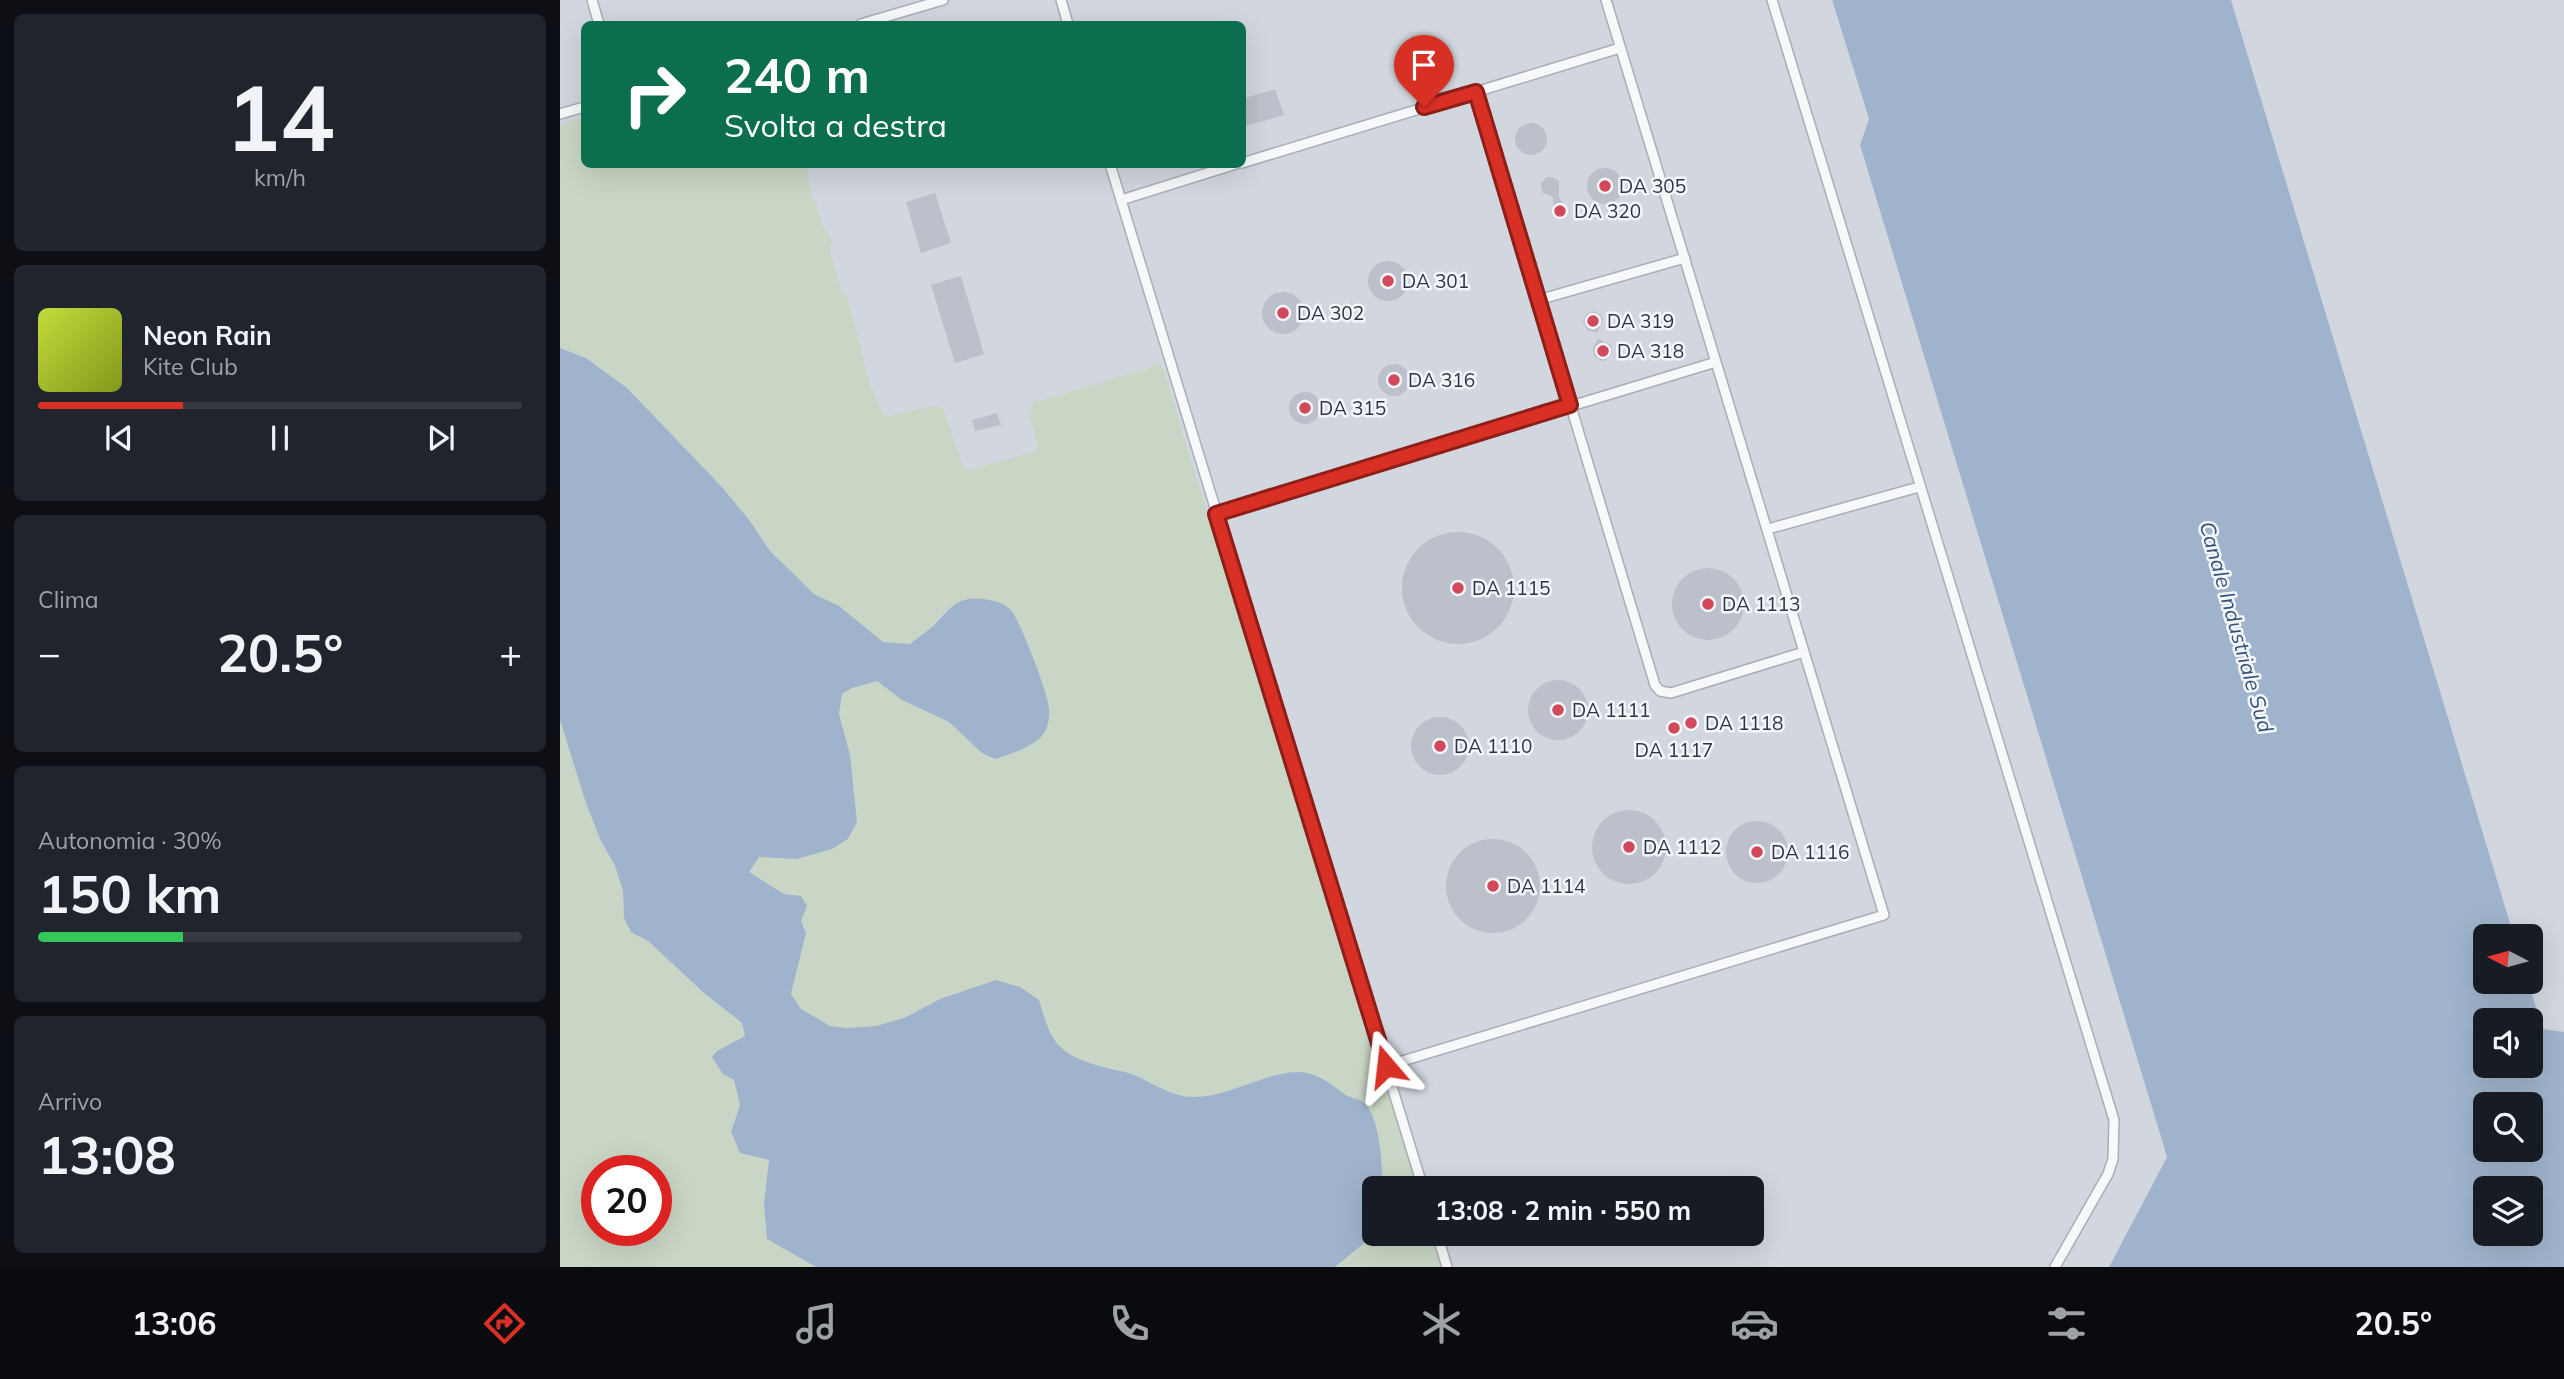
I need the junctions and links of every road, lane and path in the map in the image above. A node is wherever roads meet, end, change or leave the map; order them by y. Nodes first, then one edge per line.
1 (592, 0) edge
2 (943, 0) edge
3 (1061, 0) edge
4 (1606, 0) edge
5 (1772, 0) edge
6 (598, 21) edge
7 (871, 21) edge
8 (1067, 21) edge
9 (1620, 48) junction
10 (1476, 92) junction
11 (581, 108) edge
12 (560, 114) edge
13 (1246, 162) edge
14 (1111, 168) edge
15 (1223, 168) edge
16 (1121, 200) junction
17 (1685, 258) junction
18 (1538, 300) junction
19 (1716, 362) junction
20 (1570, 405) junction
21 (1919, 487) junction
22 (1216, 514) junction
23 (1768, 529) junction
24 (1804, 652) junction
25 (1386, 1066) junction
26 (1419, 1176) edge
27 (1441, 1246) edge
28 (1447, 1267) edge
29 (2055, 1267) edge

1 - 6 lane
2 - 7 lane
3 - 8 lane
4 - 9 lane
5 - 21 lane
9 - 10 lane
9 - 17 lane
10 - 13 lane
10 - 18 lane
11 - 12 lane
14 - 16 lane
15 - 16 lane
16 - 22 lane
17 - 18 lane
17 - 19 lane
18 - 20 lane
19 - 20 lane
19 - 23 lane
20 - 22 lane
20 - 24 lane
21 - 23 lane
21 - 29 lane
22 - 25 lane
23 - 24 lane
24 - 25 lane
25 - 26 lane
27 - 28 lane

